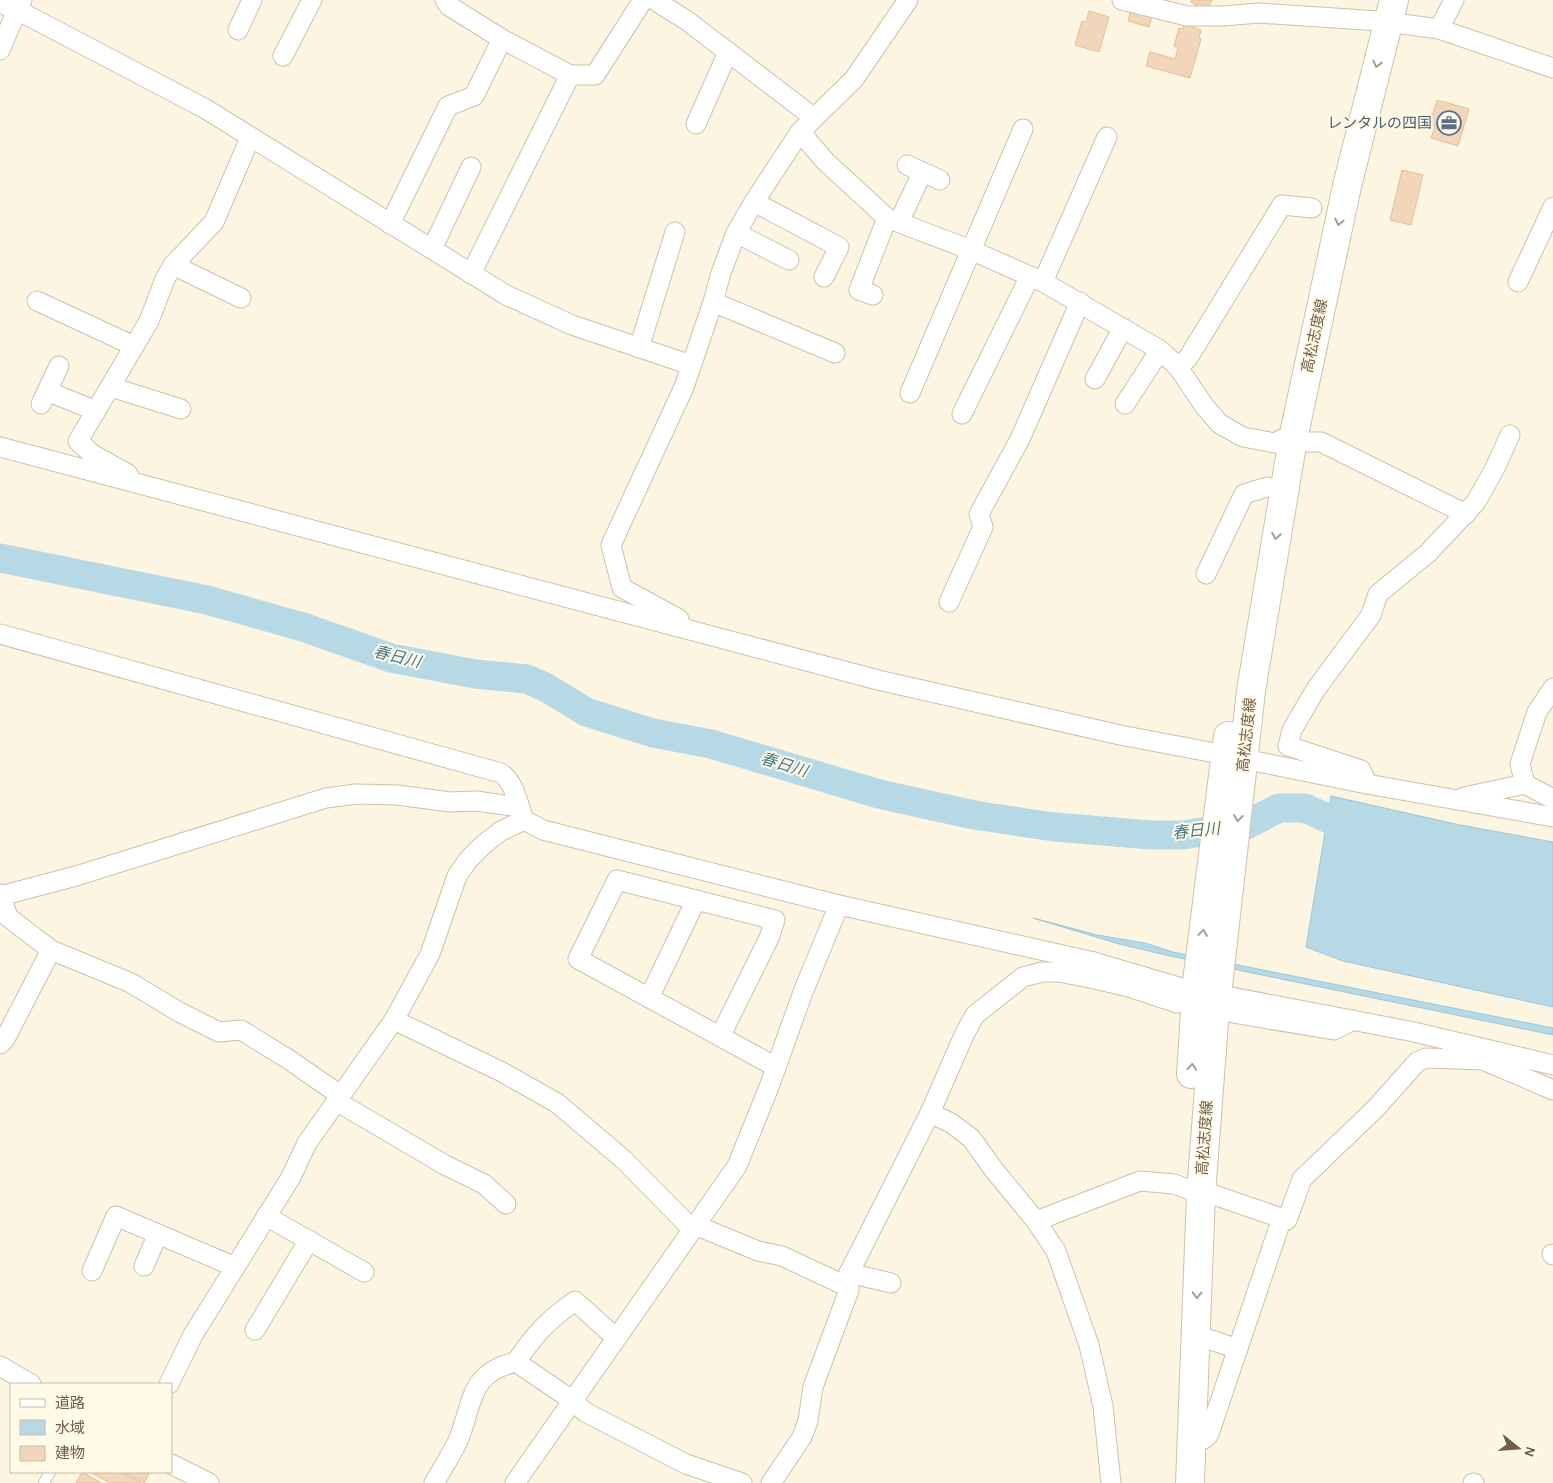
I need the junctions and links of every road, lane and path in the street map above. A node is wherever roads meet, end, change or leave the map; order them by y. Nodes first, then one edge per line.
1 (252, 0) edge
2 (445, 0) edge
3 (643, 0) edge
4 (654, 0) edge
5 (908, 0) edge
6 (1122, 0) edge
7 (1454, 0) edge
8 (318, 2) edge
9 (13, 4) edge
10 (1218, 8) edge
11 (1382, 11) edge
12 (1439, 29) junction
13 (238, 30) dead end
14 (502, 39) junction
15 (0, 50) edge
16 (728, 52) junction
17 (283, 56) dead end
18 (1553, 68) edge
19 (570, 75) junction
20 (813, 117) junction
21 (696, 124) dead end
22 (1023, 129) dead end
23 (800, 132) junction
24 (1107, 137) dead end
25 (250, 138) junction
26 (471, 167) dead end
27 (940, 180) dead end
28 (754, 202) junction
29 (1553, 207) edge
30 (1312, 208) dead end
31 (893, 220) junction
32 (390, 224) junction
33 (675, 232) dead end
34 (736, 232) junction
35 (432, 249) junction
36 (971, 250) junction
37 (789, 260) dead end
38 (173, 265) junction
39 (471, 274) junction
40 (824, 277) dead end
41 (1036, 279) junction
42 (1518, 282) dead end
43 (873, 295) dead end
44 (241, 298) dead end
45 (37, 301) dead end
46 (713, 302) junction
47 (1080, 302) junction
48 (1123, 328) junction
49 (134, 346) junction
50 (640, 348) junction
51 (1160, 350) junction
52 (835, 353) dead end
53 (59, 366) dead end
54 (691, 366) junction
55 (1178, 367) junction
56 (1095, 379) dead end
57 (110, 386) junction
58 (910, 392) dead end
59 (1126, 404) dead end
60 (180, 409) dead end
61 (96, 411) junction
62 (962, 414) dead end
63 (1510, 435) dead end
64 (1284, 441) junction
65 (0, 447) edge
66 (148, 486) junction
67 (1267, 486) junction
68 (1466, 514) junction
69 (1206, 574) dead end
70 (949, 602) dead end
71 (705, 633) junction
72 (0, 634) edge
73 (1553, 688) edge
74 (1235, 762) junction
75 (1367, 784) junction
76 (1525, 784) junction
77 (1454, 799) junction
78 (1553, 799) edge
79 (522, 814) junction
80 (1553, 817) edge
81 (0, 895) edge
82 (696, 900) junction
83 (839, 905) junction
84 (51, 950) junction
85 (1092, 970) junction
86 (1207, 995) junction
87 (649, 998) junction
88 (394, 1020) junction
89 (720, 1037) junction
90 (0, 1044) edge
91 (1484, 1054) junction
92 (1553, 1065) edge
93 (776, 1067) junction
94 (1553, 1090) edge
95 (338, 1098) junction
96 (930, 1113) junction
97 (1192, 1190) junction
98 (506, 1204) dead end
99 (266, 1216) junction
100 (1282, 1218) junction
101 (1036, 1221) junction
102 (694, 1227) junction
103 (158, 1234) junction
104 (309, 1240) junction
105 (144, 1266) dead end
106 (235, 1268) junction
107 (92, 1271) dead end
108 (364, 1272) dead end
109 (849, 1280) junction
110 (892, 1283) dead end
111 (255, 1330) dead end
112 (616, 1338) junction
113 (1195, 1339) junction
114 (1238, 1349) junction
115 (516, 1362) junction
116 (0, 1366) edge
117 (28, 1383) edge
118 (169, 1383) edge
119 (572, 1400) junction
120 (1191, 1439) junction
121 (172, 1464) edge
122 (209, 1483) edge
123 (434, 1483) edge
124 (515, 1483) edge
125 (742, 1483) edge
126 (771, 1483) edge
127 (1111, 1483) edge
128 (1172, 1483) edge
129 (1190, 1483) edge

1 - 13 street
2 - 14 street
3 - 19 street
4 - 16 street
5 - 20 street
6 - 10 street
7 - 12 street
8 - 17 street
9 - 15 street
9 - 25 street
10 - 11 street
11 - 12 street
11 - 64 main road, 高松志度線
12 - 18 street
14 - 19 street
14 - 32 street
16 - 20 street
16 - 21 street
19 - 39 street
20 - 23 street
22 - 36 street
23 - 28 street
23 - 31 street
24 - 41 street
25 - 32 street
25 - 38 street
26 - 35 street
27 - 31 street
28 - 34 street
28 - 40 street
29 - 42 street
30 - 55 street
31 - 36 street
31 - 43 street
32 - 35 street
33 - 50 street
34 - 37 street
34 - 46 street
35 - 39 street
36 - 41 street
36 - 58 street
38 - 44 street
38 - 49 street
39 - 50 street
41 - 47 street
41 - 62 street
45 - 49 street
46 - 52 street
46 - 54 street
47 - 48 street
47 - 70 street
48 - 51 street
48 - 56 street
49 - 57 street
50 - 54 street
51 - 55 street
51 - 59 street
53 - 61 street
54 - 71 street
55 - 64 street
57 - 60 street
57 - 61 street
61 - 66 street
63 - 68 street
64 - 67 main road, 高松志度線
64 - 68 street
64 -> 74 main road, 高松志度線
65 - 66 street
66 - 71 street
67 - 69 street
67 - 74 main road, 高松志度線
68 - 75 street
71 - 74 street
72 - 79 street
73 - 76 street
74 - 75 street
74 - 86 main road, 高松志度線
75 - 77 street
76 - 77 street
76 - 78 street
77 - 80 street
79 - 81 street
79 - 83 street
79 - 88 street
81 - 84 street
82 - 87 street
82 - 87 street
82 - 89 street
83 - 85 street
83 - 93 street
84 - 90 street
84 - 95 street
85 - 86 street
85 - 96 street
86 - 91 street
86 - 97 main road, 高松志度線
87 - 89 street
88 - 95 street
88 - 102 street
89 - 93 street
91 - 92 street
91 - 94 street
91 - 100 street
93 - 102 street
95 - 98 street
95 - 99 street
96 - 101 street
96 - 109 street
97 - 100 street
97 - 101 street
97 -> 113 main road, 高松志度線
97 - 128 main road, 高松志度線
99 - 104 street
99 - 106 street
100 - 114 street
101 - 127 street
102 - 109 street
102 - 112 street
103 - 105 street
103 - 106 street
103 - 107 street
104 - 108 street
104 - 111 street
106 - 118 street
109 - 110 street
109 - 126 street
112 - 115 street
112 - 119 street
113 - 114 street
113 - 120 main road, 高松志度線
114 - 120 street
115 - 119 street
115 - 123 street
116 - 117 street
119 - 124 street
119 - 125 street
120 - 129 main road, 高松志度線
121 - 122 street

